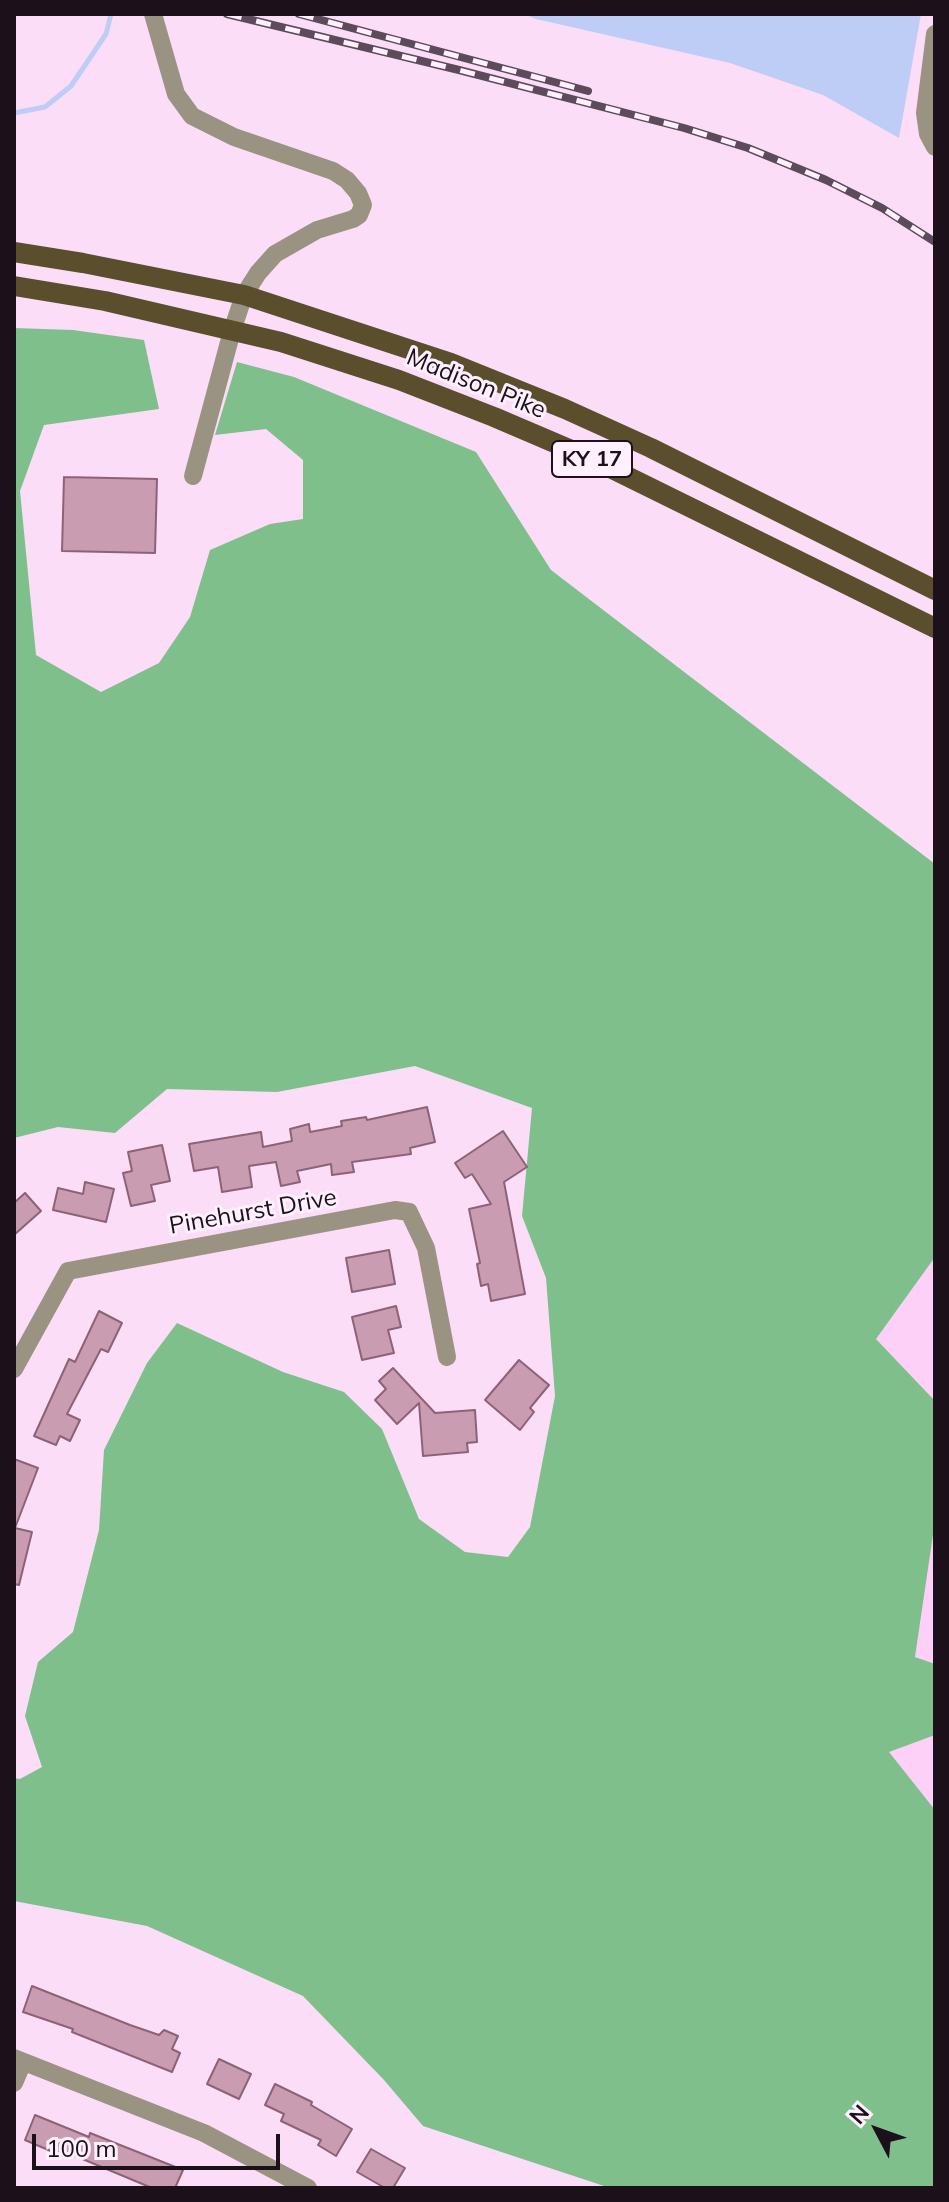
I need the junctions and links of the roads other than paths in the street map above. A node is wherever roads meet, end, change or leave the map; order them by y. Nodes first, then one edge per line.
1 (153, 14) edge
2 (935, 34) edge
3 (935, 147) edge
4 (14, 252) edge
5 (14, 286) edge
6 (244, 295) junction
7 (232, 331) junction
8 (193, 476) dead end
9 (935, 590) edge
10 (935, 628) edge
11 (447, 1357) dead end
12 (14, 1369) edge
13 (18, 2060) edge
14 (14, 2083) edge
15 (307, 2188) edge

1 - 6 street
2 - 3 street
4 - 6 main road, Madison Pike / KY 17
5 - 7 main road, Madison Pike / KY 17
6 - 7 street
6 - 9 main road, Madison Pike / KY 17
7 - 8 street
7 - 10 main road, Madison Pike / KY 17
11 - 12 street, Pinehurst Drive
13 - 14 street
13 - 15 street

